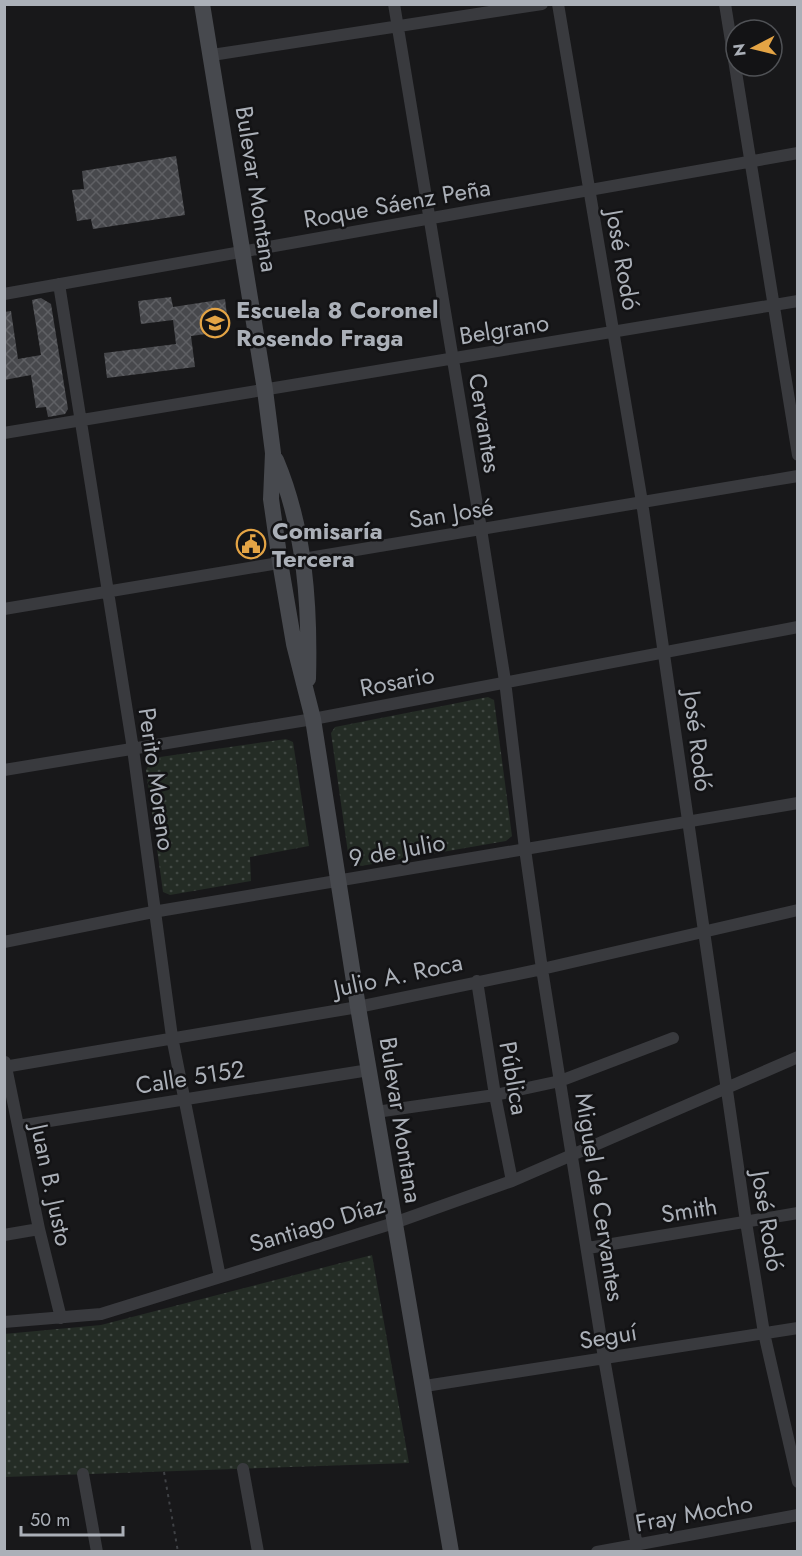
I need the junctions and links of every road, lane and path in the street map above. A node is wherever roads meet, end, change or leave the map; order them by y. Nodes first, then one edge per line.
1 (202, 4) edge
2 (394, 4) edge
3 (542, 4) edge
4 (558, 4) edge
5 (725, 4) edge
6 (398, 27) junction
7 (212, 55) junction
8 (798, 153) edge
9 (751, 161) junction
10 (590, 190) junction
11 (430, 218) junction
12 (243, 251) junction
13 (59, 284) junction
14 (4, 294) edge
15 (798, 301) edge
16 (774, 305) junction
17 (614, 332) junction
18 (453, 358) junction
19 (265, 390) junction
20 (81, 420) junction
21 (4, 433) edge
22 (273, 453) junction
23 (798, 455) edge
24 (798, 476) edge
25 (642, 502) junction
26 (481, 529) junction
27 (303, 558) junction
28 (280, 562) junction
29 (108, 592) junction
30 (4, 609) edge
31 (798, 627) edge
32 (665, 651) junction
33 (505, 681) junction
34 (308, 695) junction
35 (313, 719) junction
36 (133, 749) junction
37 (4, 770) edge
38 (798, 803) edge
39 (687, 821) junction
40 (525, 849) junction
41 (337, 882) junction
42 (798, 910) edge
43 (153, 912) junction
44 (704, 930) junction
45 (4, 942) edge
46 (542, 969) junction
47 (477, 981) junction
48 (358, 1007) junction
49 (172, 1037) junction
50 (673, 1038) dead end
51 (798, 1057) edge
52 (5, 1065) edge
53 (369, 1070) junction
54 (560, 1081) junction
55 (726, 1087) junction
56 (495, 1095) junction
57 (186, 1099) junction
58 (376, 1112) junction
59 (18, 1126) junction
60 (573, 1155) junction
61 (512, 1181) junction
62 (798, 1214) edge
63 (394, 1222) junction
64 (746, 1222) junction
65 (39, 1229) junction
66 (4, 1235) edge
67 (588, 1248) junction
68 (219, 1277) junction
69 (61, 1318) junction
70 (4, 1322) edge
71 (798, 1328) edge
72 (764, 1333) junction
73 (604, 1358) junction
74 (425, 1386) junction
75 (243, 1469) dead end
76 (164, 1472) dead end
77 (83, 1474) dead end
78 (798, 1482) edge
79 (798, 1515) edge
80 (637, 1548) edge
81 (97, 1551) edge
82 (178, 1551) edge
83 (258, 1551) edge
84 (451, 1551) edge
85 (597, 1551) edge

1 - 7 main road, Bulevar Montana
2 - 6 street, Cervantes
3 - 6 street
4 - 10 street, José Rodó
5 - 9 street
6 - 7 street
6 - 11 street, Cervantes
7 - 12 main road, Bulevar Montana
8 - 9 street, Roque Sáenz Peña
9 - 10 street, Roque Sáenz Peña
9 - 16 street
10 - 11 street, Roque Sáenz Peña
10 - 17 street, José Rodó
11 - 12 street, Roque Sáenz Peña
11 - 18 street, Cervantes
12 - 13 street, Roque Sáenz Peña
12 - 19 main road, Bulevar Montana
13 - 14 street, Roque Sáenz Peña
13 - 20 street, Perito Moreno
15 - 16 street, Belgrano
16 - 17 street, Belgrano
16 - 23 street
17 - 18 street, Belgrano
17 - 25 street, José Rodó
18 - 19 street, Belgrano
18 - 26 street, Cervantes
19 - 20 street, Belgrano
19 - 22 main road, Bulevar Montana
20 - 21 street, Belgrano
20 - 29 street, Perito Moreno
22 - 27 main road, Bulevar Montana
22 - 28 main road, Bulevar Montana
24 - 25 street, San José
25 - 26 street, San José
25 - 32 street, José Rodó
26 - 27 street, San José
26 - 33 street, Cervantes
27 - 28 street, San José
27 - 34 main road, Bulevar Montana
28 - 29 street, San José
28 - 34 main road, Bulevar Montana
29 - 30 street, San José
29 - 36 street, Perito Moreno
31 - 32 street, Rosario
32 - 33 street, Rosario
32 - 39 street, José Rodó
33 - 35 street, Rosario
33 - 40 street, Cervantes
34 - 35 main road, Bulevar Montana
35 - 36 street, Rosario
35 - 41 main road, Bulevar Montana
36 - 37 street, Rosario
36 - 43 street, Perito Moreno
38 - 39 street, 9 de Julio
39 - 40 street, 9 de Julio
39 - 44 street, José Rodó
40 - 41 street, 9 de Julio
40 - 46 street, Miguel de Cervantes
41 - 43 street, 9 de Julio
41 - 48 main road, Bulevar Montana
42 - 44 street, Julio A. Roca
43 - 45 street, 9 de Julio
43 - 49 street, Perito Moreno
44 - 46 street, Julio A. Roca
44 - 55 street, José Rodó
46 - 47 street, Julio A. Roca
46 - 54 street, Miguel de Cervantes
47 - 48 street, Julio A. Roca
47 - 56 street, Pública
48 - 49 street, Julio A. Roca
48 - 53 main road, Bulevar Montana
49 - 52 street, Julio A. Roca
49 - 57 street, Perito Moreno
50 - 54 street
51 - 55 street, Santiago Díaz
52 - 59 street, Juan B. Justo
53 - 57 street, Calle 5152
53 - 58 main road, Bulevar Montana
54 - 56 street
54 - 60 street, Miguel de Cervantes
55 - 60 street, Santiago Díaz
55 - 64 street, José Rodó
56 - 58 street
56 - 61 street, Pública
57 - 59 street, Calle 5152
57 - 68 street, Perito Moreno
58 - 63 main road, Bulevar Montana
59 - 65 street, Juan B. Justo
60 - 61 street, Santiago Díaz
60 - 67 street, Miguel de Cervantes
61 - 63 street, Santiago Díaz
62 - 64 street, Smith
63 - 68 street, Santiago Díaz
63 - 74 main road, Bulevar Montana
64 - 67 street, Smith
64 - 72 street, José Rodó
65 - 66 street
65 - 69 street, Juan B. Justo
67 - 73 street, Miguel de Cervantes
68 - 69 street, Santiago Díaz
69 - 70 street, Santiago Díaz
71 - 72 street, Seguí
72 - 73 street, Seguí
72 - 78 street, José Rodó
73 - 74 street, Seguí
73 - 80 street, Miguel de Cervantes
74 - 84 main road, Bulevar Montana
75 - 83 street
76 - 82 path
77 - 81 street
79 - 80 street, Fray Mocho
80 - 85 street, Fray Mocho

